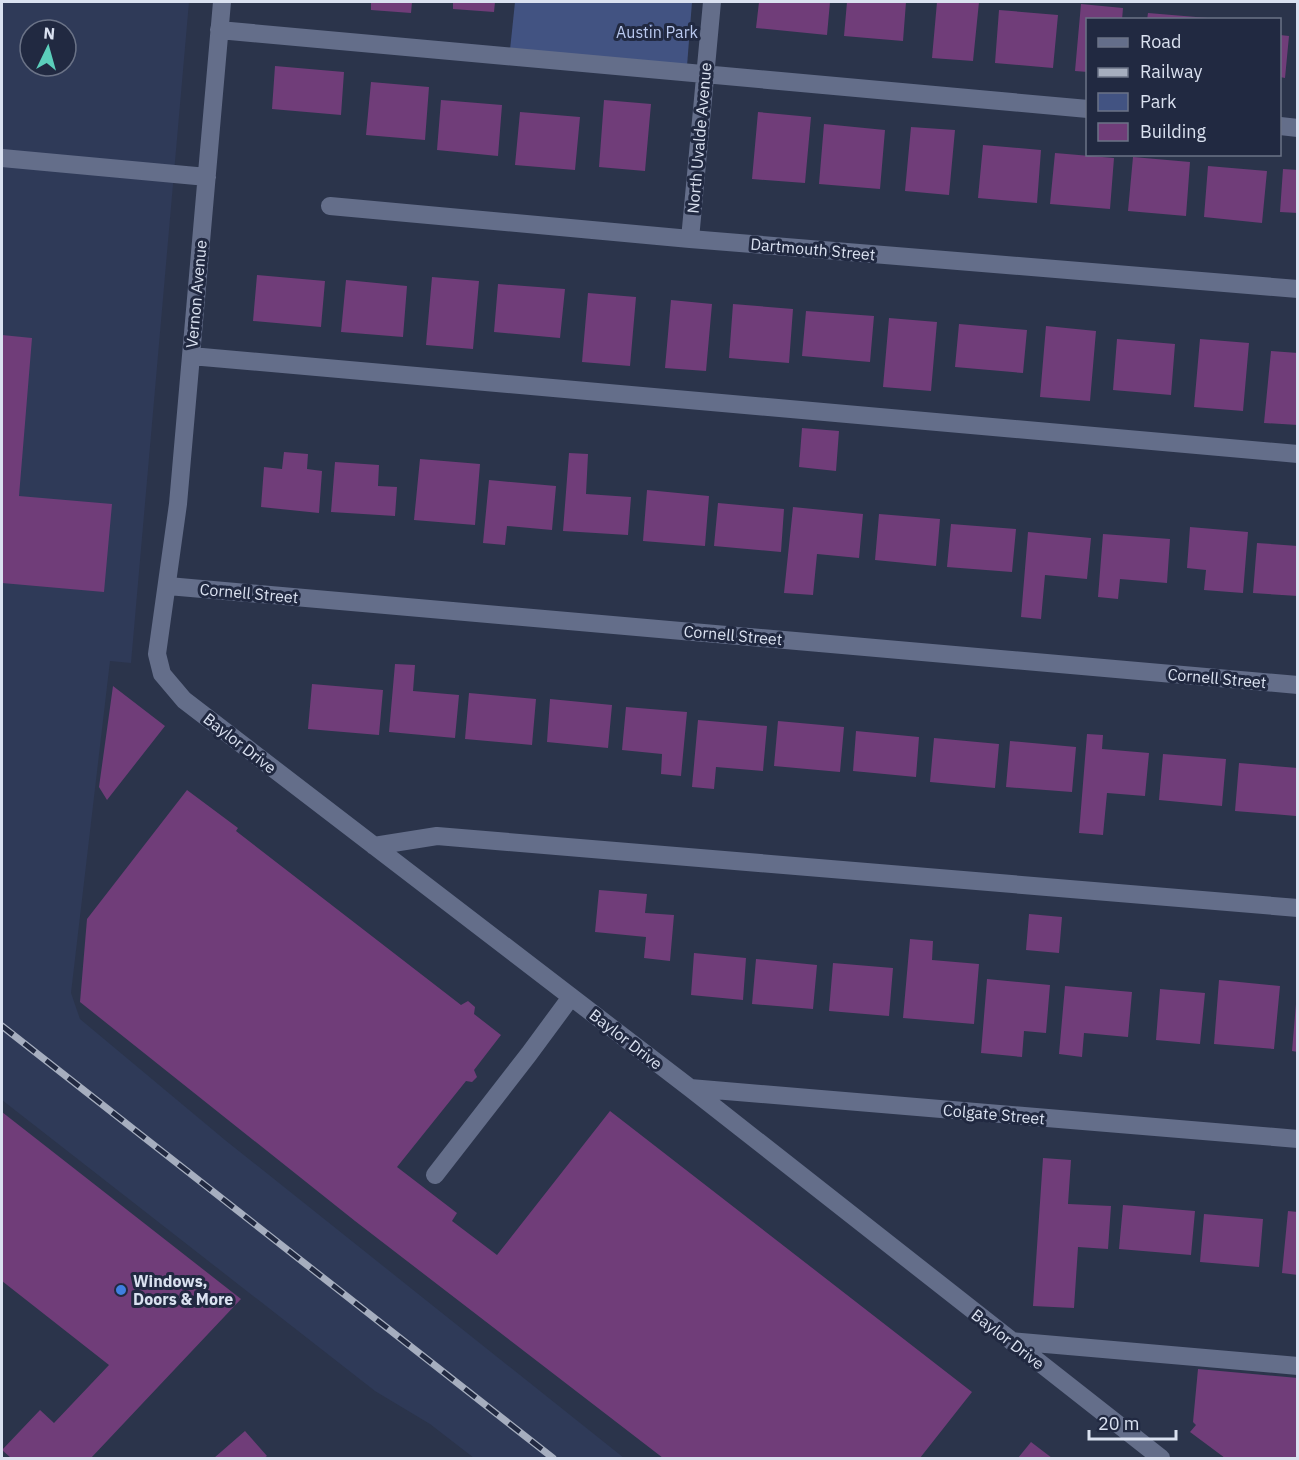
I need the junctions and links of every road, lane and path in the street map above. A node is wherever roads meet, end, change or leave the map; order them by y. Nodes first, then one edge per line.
1 (222, 2) edge
2 (712, 2) edge
3 (219, 30) junction
4 (704, 75) junction
5 (1086, 109) edge
6 (1281, 126) edge
7 (1298, 128) edge
8 (2, 159) edge
9 (207, 177) junction
10 (330, 206) dead end
11 (690, 238) junction
12 (1298, 289) edge
13 (191, 356) junction
14 (1298, 454) edge
15 (168, 586) junction
16 (1298, 685) edge
17 (374, 846) junction
18 (1298, 908) edge
19 (571, 997) junction
20 (690, 1088) junction
21 (1298, 1139) edge
22 (435, 1174) dead end
23 (1011, 1341) junction
24 (1298, 1366) edge
25 (1161, 1458) edge

1 - 3 street, Vernon Avenue
2 - 4 street, North Uvalde Avenue
3 - 4 street
3 - 9 street, Vernon Avenue
4 - 5 street
4 - 11 street, North Uvalde Avenue
6 - 7 street
8 - 9 street
9 - 13 street, Vernon Avenue
10 - 11 street, Dartmouth Street
11 - 12 street, Dartmouth Street
13 - 14 street
13 - 15 street, Vernon Avenue
15 - 16 street, Cornell Street
15 - 17 street, Baylor Drive
17 - 18 street
17 - 19 street, Baylor Drive
19 - 20 street, Baylor Drive
19 - 22 street
20 - 21 street, Colgate Street
20 - 23 street, Baylor Drive
23 - 24 street
23 - 25 street, Baylor Drive

